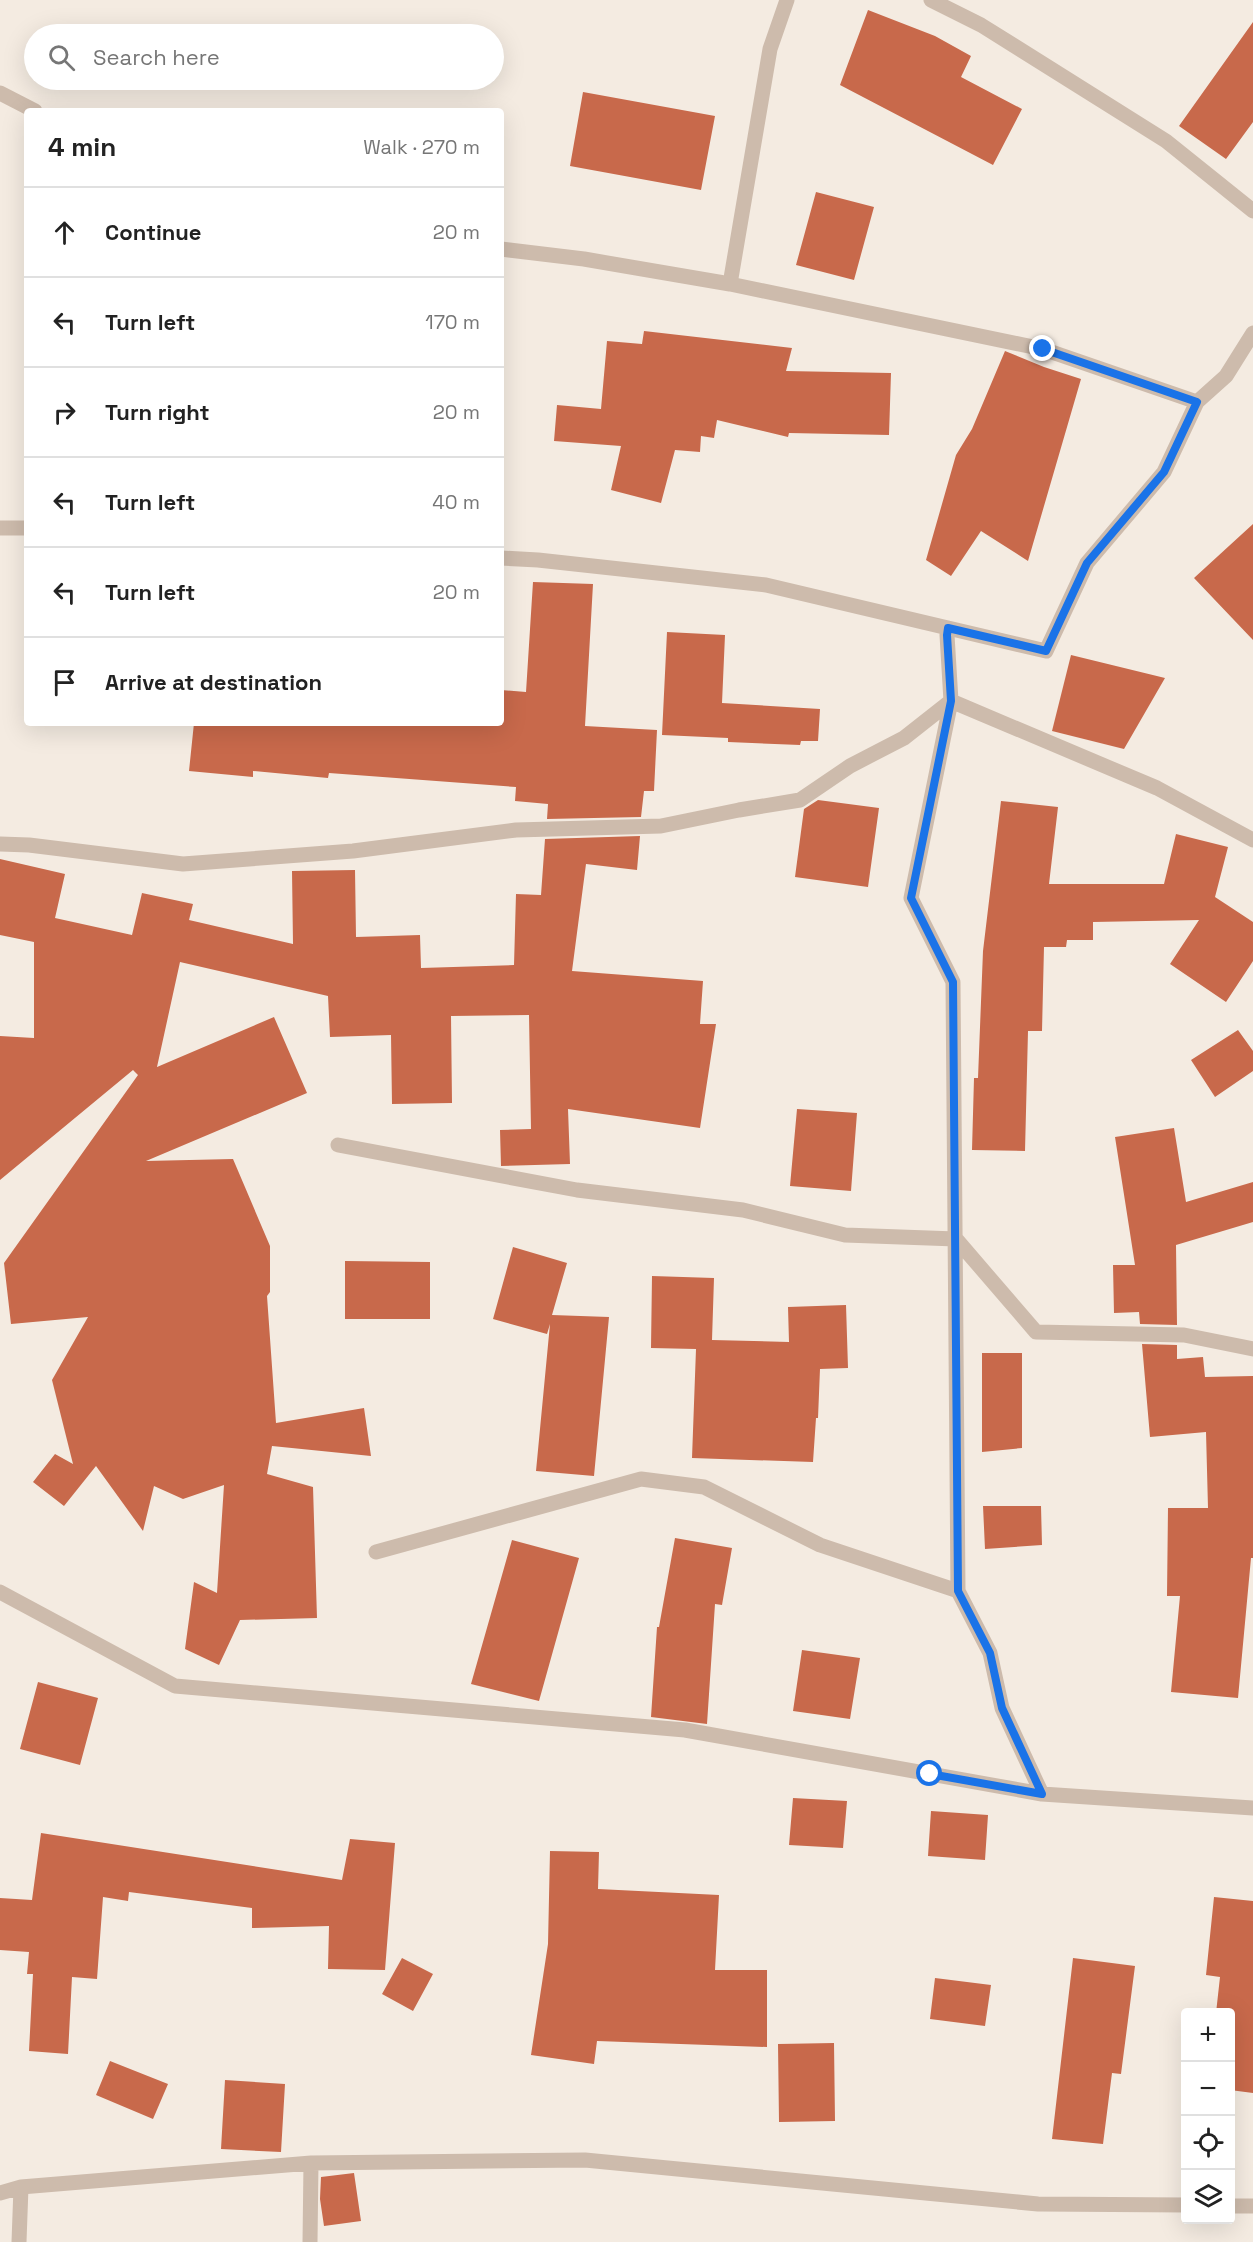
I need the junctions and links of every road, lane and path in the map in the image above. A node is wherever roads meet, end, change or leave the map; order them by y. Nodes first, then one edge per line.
1 (787, 0) edge
2 (930, 0) edge
3 (0, 93) edge
4 (29, 108) edge
5 (1253, 210) edge
6 (504, 249) edge
7 (730, 284) junction
8 (1253, 333) edge
9 (1197, 402) junction
10 (0, 528) edge
11 (24, 528) edge
12 (504, 558) edge
13 (948, 628) junction
14 (951, 701) junction
15 (1253, 840) edge
16 (0, 844) edge
17 (338, 1145) dead end
18 (956, 1239) junction
19 (1253, 1348) edge
20 (376, 1552) dead end
21 (958, 1591) junction
22 (0, 1592) edge
23 (1042, 1794) junction
24 (1253, 1808) edge
25 (310, 2163) junction
26 (21, 2187) junction
27 (0, 2193) edge
28 (1181, 2205) edge
29 (1235, 2206) edge
30 (1253, 2206) edge
31 (19, 2242) edge
32 (310, 2242) edge

1 - 7 street
2 - 5 street
3 - 4 street
6 - 7 street
7 - 9 street
8 - 9 street
9 - 13 street
10 - 11 street
12 - 13 street
13 - 14 street
14 - 15 street
14 - 16 street
14 - 18 street
17 - 18 street
18 - 19 street
18 - 21 street
20 - 21 street
21 - 23 street
22 - 23 street
23 - 24 street
25 - 26 street
25 - 28 street
25 - 32 street
26 - 27 street
26 - 31 street
29 - 30 street

